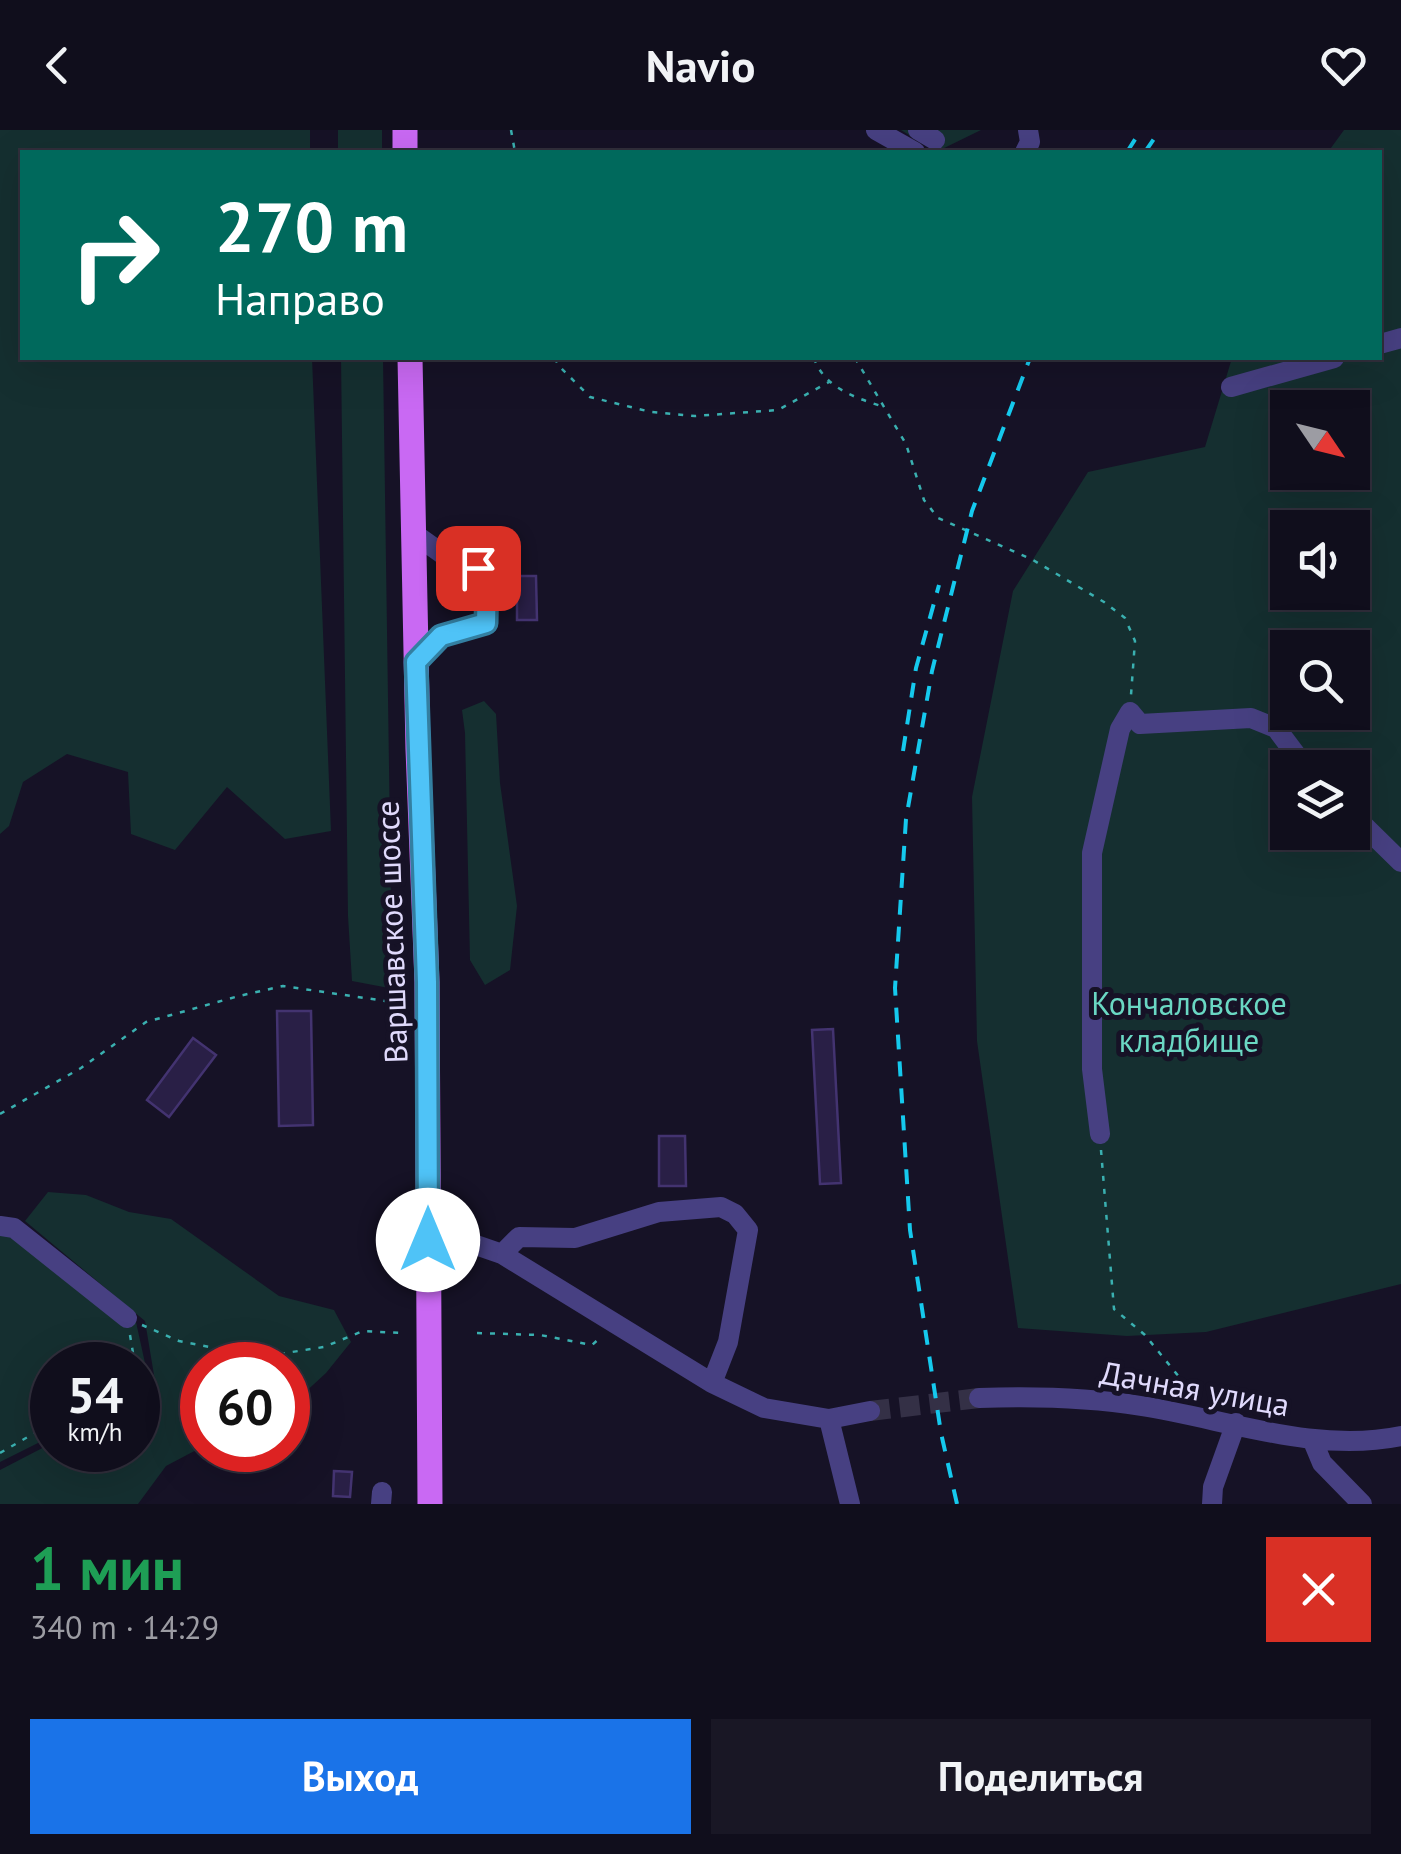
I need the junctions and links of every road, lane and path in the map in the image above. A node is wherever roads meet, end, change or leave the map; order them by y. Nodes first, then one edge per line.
1 (876, 130) edge
2 (911, 150) edge
3 (410, 360) edge
4 (556, 360) edge
5 (815, 360) edge
6 (856, 360) edge
7 (1327, 360) edge
8 (829, 382) junction
9 (1231, 387) dead end
10 (881, 406) junction
11 (413, 533) junction
12 (416, 662) junction
13 (1130, 712) junction
14 (1292, 750) edge
15 (1370, 832) edge
16 (1401, 862) edge
17 (427, 1007) junction
18 (0, 1114) edge
19 (1100, 1134) joint
20 (0, 1226) edge
21 (428, 1240) junction
22 (502, 1254) junction
23 (127, 1318) junction
24 (615, 1324) junction
25 (401, 1333) dead end
26 (477, 1333) dead end
27 (131, 1342) edge
28 (712, 1383) junction
29 (979, 1398) tunnel mouth
30 (870, 1411) tunnel mouth
31 (829, 1418) junction
32 (1214, 1419) junction
33 (1236, 1424) junction
34 (30, 1436) edge
35 (1401, 1436) edge
36 (1312, 1439) junction
37 (0, 1452) edge
38 (430, 1504) edge
39 (850, 1504) edge
40 (1212, 1504) edge
41 (1362, 1504) edge

1 - 2 street
3 - 11 main road, Варшавское шоссе
4 - 8 path
5 - 8 path
6 - 10 path
7 - 9 street
8 - 10 path
10 - 13 path
11 - 12 main road, Варшавское шоссе
11 - 12 street
12 - 17 main road, Варшавское шоссе
13 - 14 street
13 - 19 street
15 - 16 street
17 - 18 path
17 - 21 main road, Варшавское шоссе
19 - 32 path
20 - 23 street
21 - 22 street
21 - 38 main road, Варшавское шоссе
22 - 24 street
22 - 28 street
23 - 25 path
23 - 27 path
24 - 26 path
24 - 28 street
28 - 31 street
29 - 32 street, Дачная улица
30 - 31 street
31 - 39 street
32 - 33 street, Дачная улица
33 - 36 street, Дачная улица
33 - 40 street
34 - 37 path
35 - 36 street, Дачная улица
36 - 41 street

